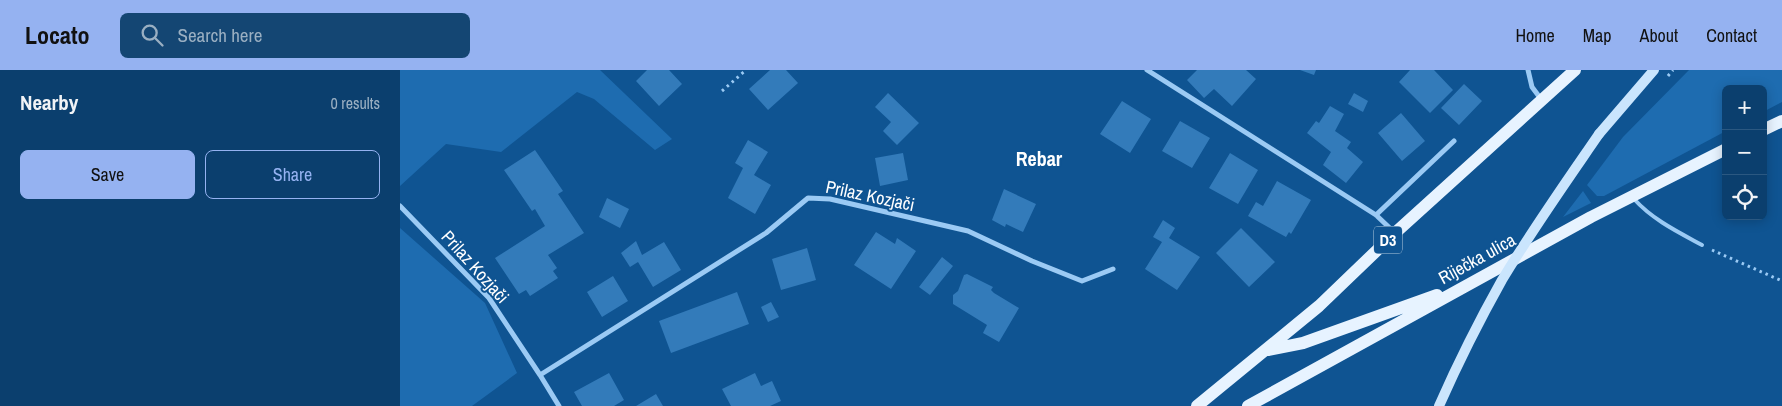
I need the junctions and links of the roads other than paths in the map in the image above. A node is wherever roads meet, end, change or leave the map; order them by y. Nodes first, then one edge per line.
1 (1147, 70) edge
2 (1528, 70) edge
3 (1575, 70) edge
4 (1654, 70) edge
5 (1541, 99) junction
6 (1782, 121) edge
7 (1767, 128) edge
8 (1454, 141) dead end
9 (1722, 151) edge
10 (1631, 195) junction
11 (400, 206) edge
12 (1376, 215) junction
13 (1395, 233) junction
14 (1702, 245) road end
15 (1114, 269) dead end
16 (1472, 282) junction
17 (1267, 350) junction
18 (540, 375) junction
19 (1216, 390) junction
20 (559, 406) edge
21 (1190, 406) edge
22 (1197, 406) edge
23 (1248, 406) edge
24 (1439, 406) edge

1 - 12 street
2 - 5 street
3 - 5 main road, D3
4 - 24 street, bridge
5 - 13 main road, D3
6 - 7 main road
8 - 12 street
9 - 10 main road, Riječka ulica
10 - 14 lane
10 - 16 main road, Riječka ulica
11 - 18 street, Prilaz Kozjači
12 - 13 street
13 - 17 main road, D3
15 - 18 street, Prilaz Kozjači
16 - 17 main road
16 - 23 main road, Riječka ulica
17 - 19 main road, D3
18 - 20 street, Prilaz Kozjači
19 - 21 street
19 - 22 main road, D3

